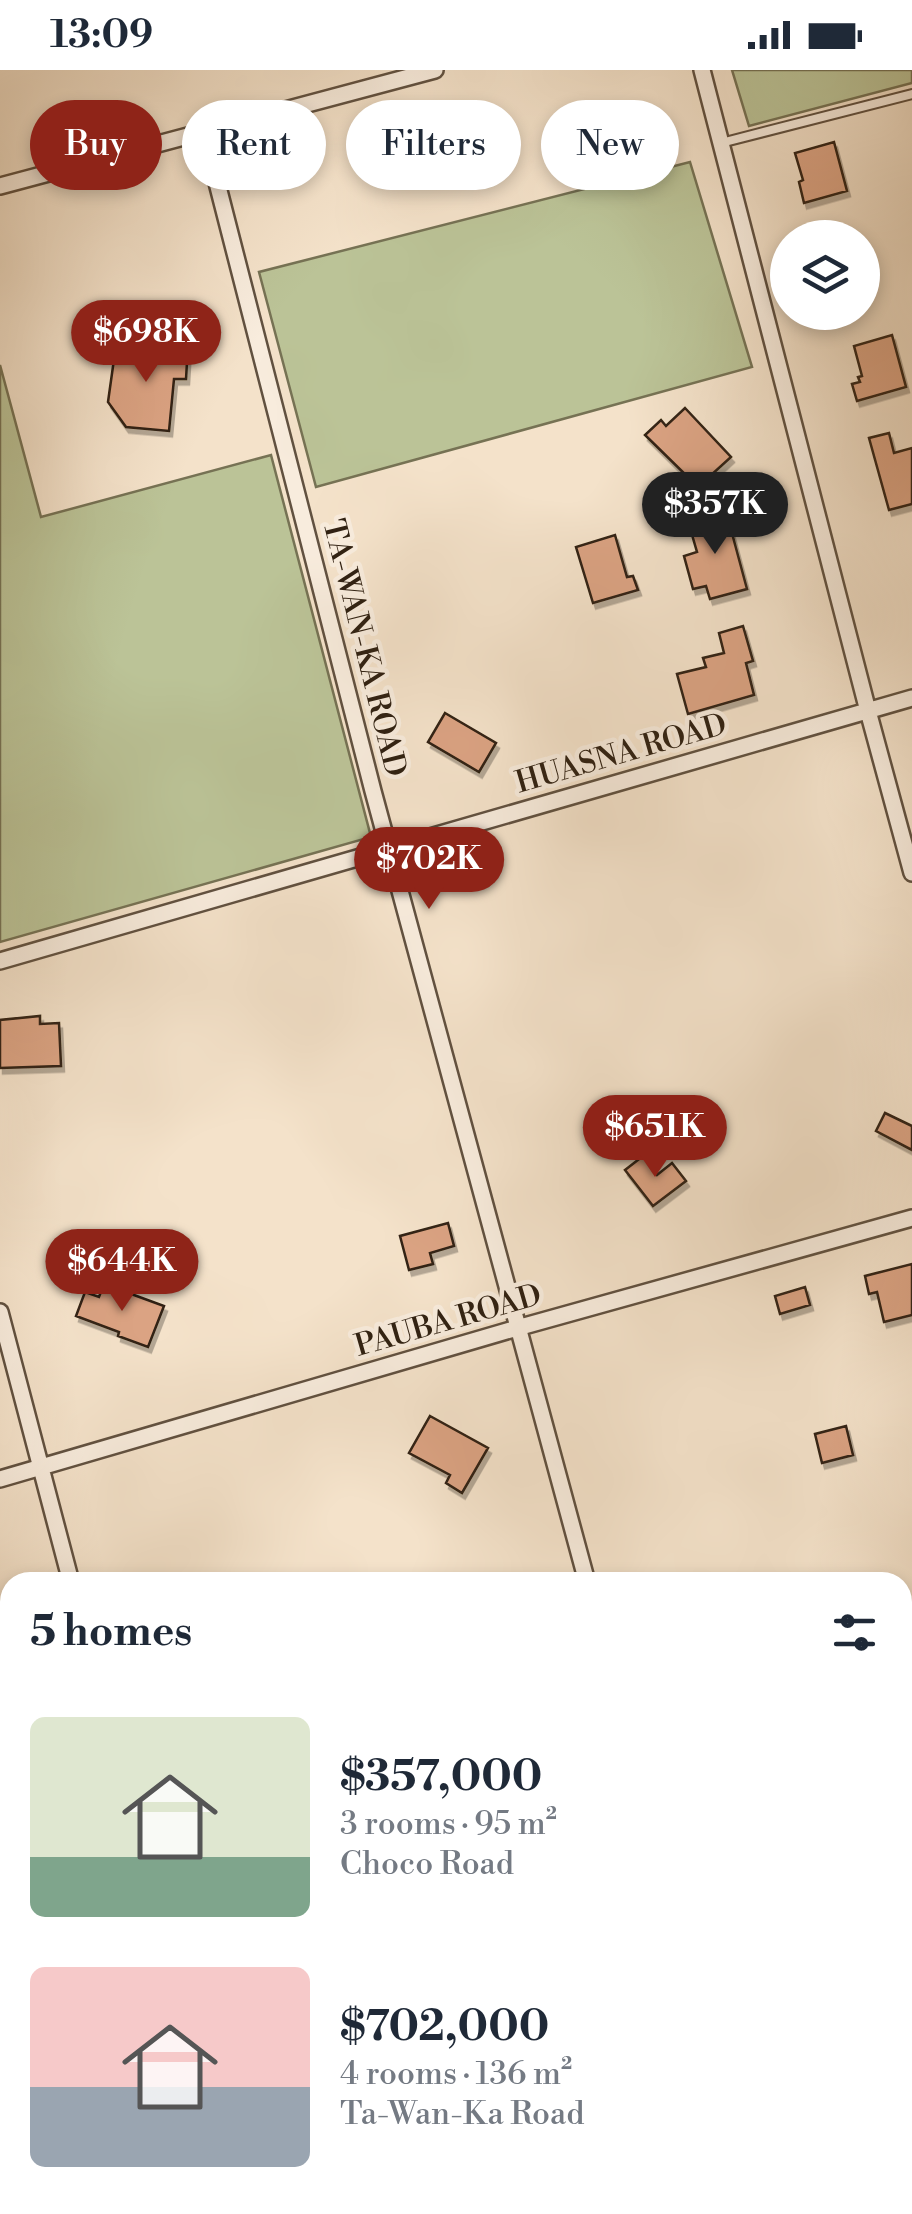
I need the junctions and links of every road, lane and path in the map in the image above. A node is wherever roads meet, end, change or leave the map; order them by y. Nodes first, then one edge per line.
1 (435, 70) edge
2 (702, 70) edge
3 (912, 94) edge
4 (323, 100) edge
5 (182, 138) edge
6 (721, 144) junction
7 (0, 186) edge
8 (219, 190) edge
9 (912, 698) edge
10 (868, 711) junction
11 (388, 848) junction
12 (912, 873) edge
13 (0, 961) edge
14 (912, 1218) edge
15 (0, 1312) edge
16 (518, 1328) junction
17 (42, 1467) junction
18 (0, 1479) edge
19 (68, 1572) edge
20 (584, 1572) edge

1 - 4 street
2 - 6 street
3 - 6 lane
5 - 7 street
6 - 10 street
8 - 11 street, TA-WAN-KA ROAD
9 - 10 street, HUASNA ROAD
10 - 11 street, HUASNA ROAD
10 - 12 street
11 - 13 street, HUASNA ROAD
11 - 16 street, TA-WAN-KA ROAD
14 - 16 street, PAUBA ROAD
15 - 17 street
16 - 17 street, PAUBA ROAD
16 - 20 street, TA-WAN-KA ROAD
17 - 18 street, PAUBA ROAD
17 - 19 street

